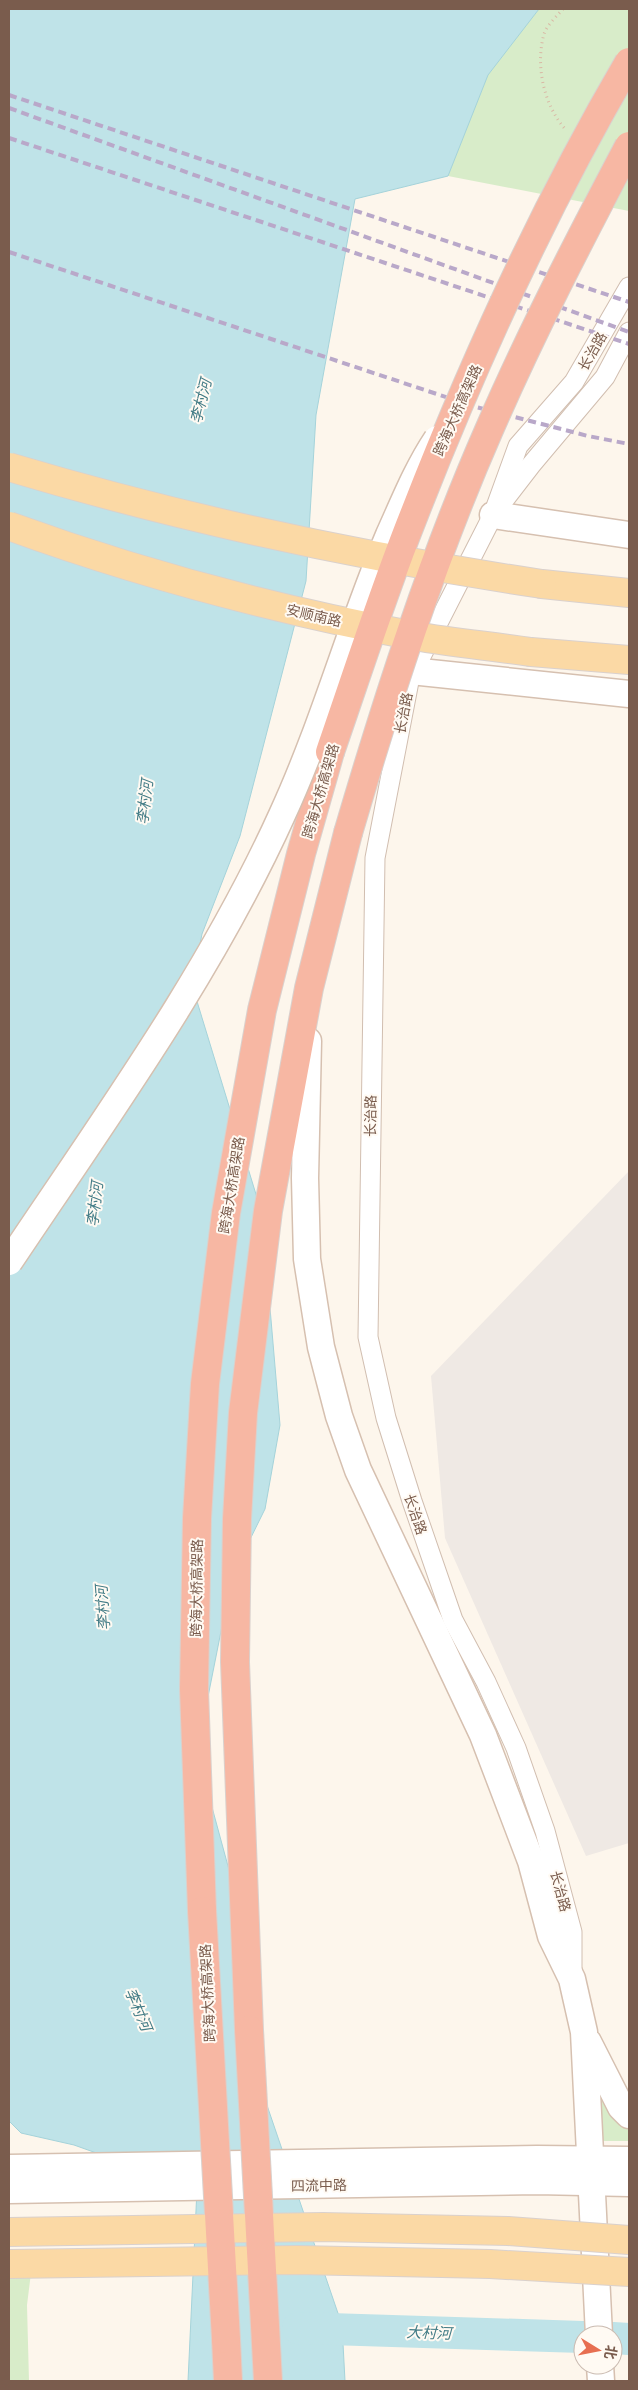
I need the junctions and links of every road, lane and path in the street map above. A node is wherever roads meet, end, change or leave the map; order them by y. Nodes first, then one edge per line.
1 (563, 9) edge
2 (629, 62) edge
3 (572, 135) dead end
4 (629, 146) edge
5 (629, 287) edge
6 (629, 332) edge
7 (455, 411) junction
8 (9, 467) edge
9 (493, 515) junction
10 (9, 526) edge
11 (629, 535) edge
12 (629, 593) edge
13 (629, 660) edge
14 (411, 671) junction
15 (629, 694) edge
16 (309, 988) junction
17 (9, 1262) edge
18 (572, 1978) junction
19 (584, 2032) junction
20 (629, 2115) edge
21 (629, 2160) edge
22 (9, 2168) edge
23 (537, 2170) junction
24 (589, 2172) junction
25 (629, 2183) edge
26 (9, 2190) edge
27 (9, 2232) edge
28 (629, 2240) edge
29 (9, 2264) edge
30 (629, 2272) edge
31 (598, 2325) edge
32 (228, 2381) edge
33 (268, 2381) edge

1 - 3 path
2 - 7 highway, 跨海大桥高架路, bridge
4 - 16 highway, bridge
5 - 9 street, 长治路
6 - 9 street
7 - 17 main road, bridge
7 - 32 highway, 跨海大桥高架路, bridge
8 - 12 main road, bridge
9 - 11 main road
9 - 14 street, 长治路
10 - 13 main road, 安顺南路, bridge
14 - 15 main road
14 - 18 street, 长治路
16 - 18 main road
16 - 33 highway, bridge
18 - 19 main road
19 - 20 main road
19 - 24 main road
21 - 24 main road, 四流中路
22 - 23 main road, 四流中路, bridge
23 - 24 main road, 四流中路
23 - 26 main road, 四流中路, bridge
24 - 25 main road, 四流中路
24 - 31 main road
27 - 28 main road, bridge
29 - 30 main road, bridge

